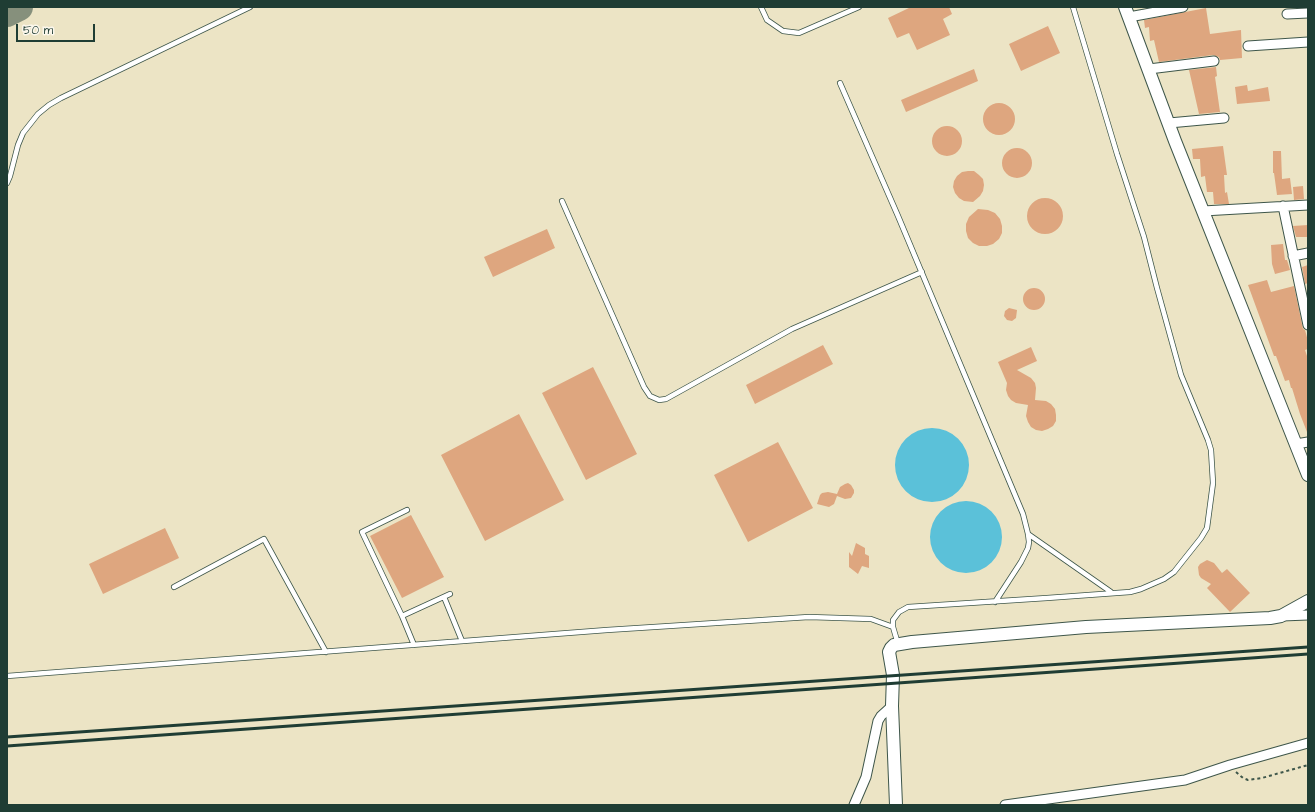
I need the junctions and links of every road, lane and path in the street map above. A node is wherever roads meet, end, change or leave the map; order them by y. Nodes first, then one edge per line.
1 (250, 7) edge
2 (761, 7) edge
3 (859, 7) edge
4 (1073, 7) edge
5 (1183, 7) edge
6 (1127, 12) edge
7 (1308, 12) edge
8 (1287, 14) dead end
9 (1308, 42) edge
10 (1248, 46) dead end
11 (1214, 61) dead end
12 (1148, 69) junction
13 (840, 84) dead end
14 (1224, 118) dead end
15 (1168, 123) junction
16 (7, 183) edge
17 (562, 201) dead end
18 (1308, 204) edge
19 (1283, 206) junction
20 (1203, 211) junction
21 (1308, 253) edge
22 (1294, 256) junction
23 (922, 272) junction
24 (1308, 325) edge
25 (1302, 443) edge
26 (1308, 475) edge
27 (407, 510) dead end
28 (1028, 534) junction
29 (174, 587) dead end
30 (1111, 592) junction
31 (450, 594) dead end
32 (444, 596) junction
33 (1308, 601) edge
34 (995, 602) junction
35 (402, 616) junction
36 (1281, 616) junction
37 (1308, 616) edge
38 (893, 627) junction
39 (462, 641) junction
40 (898, 644) junction
41 (414, 645) junction
42 (326, 652) junction
43 (7, 676) edge
44 (892, 706) junction
45 (1308, 743) edge
46 (1230, 765) junction
47 (1308, 765) edge
48 (854, 805) edge
49 (896, 805) edge
50 (1005, 805) edge

1 - 16 lane
2 - 3 lane
4 - 30 lane
5 - 6 street
6 - 12 street
7 - 8 street
9 - 10 street
11 - 12 street
12 - 15 street
13 - 23 lane
14 - 15 street
15 - 20 street
17 - 23 lane
18 - 19 street
19 - 20 street
19 - 22 street
20 - 25 street
21 - 22 street
22 - 24 street
23 - 28 lane
25 - 26 street
27 - 35 lane
28 - 30 lane
28 - 34 lane
29 - 42 lane
30 - 34 lane
31 - 32 lane
32 - 35 lane
32 - 39 lane
33 - 36 street
34 - 38 lane
35 - 41 lane
36 - 37 street
36 - 40 street
38 - 39 lane
38 - 40 lane
39 - 41 lane
40 - 44 street
41 - 42 lane
42 - 43 lane
44 - 48 street
44 - 49 street
45 - 46 street
46 - 47 path
46 - 50 street

